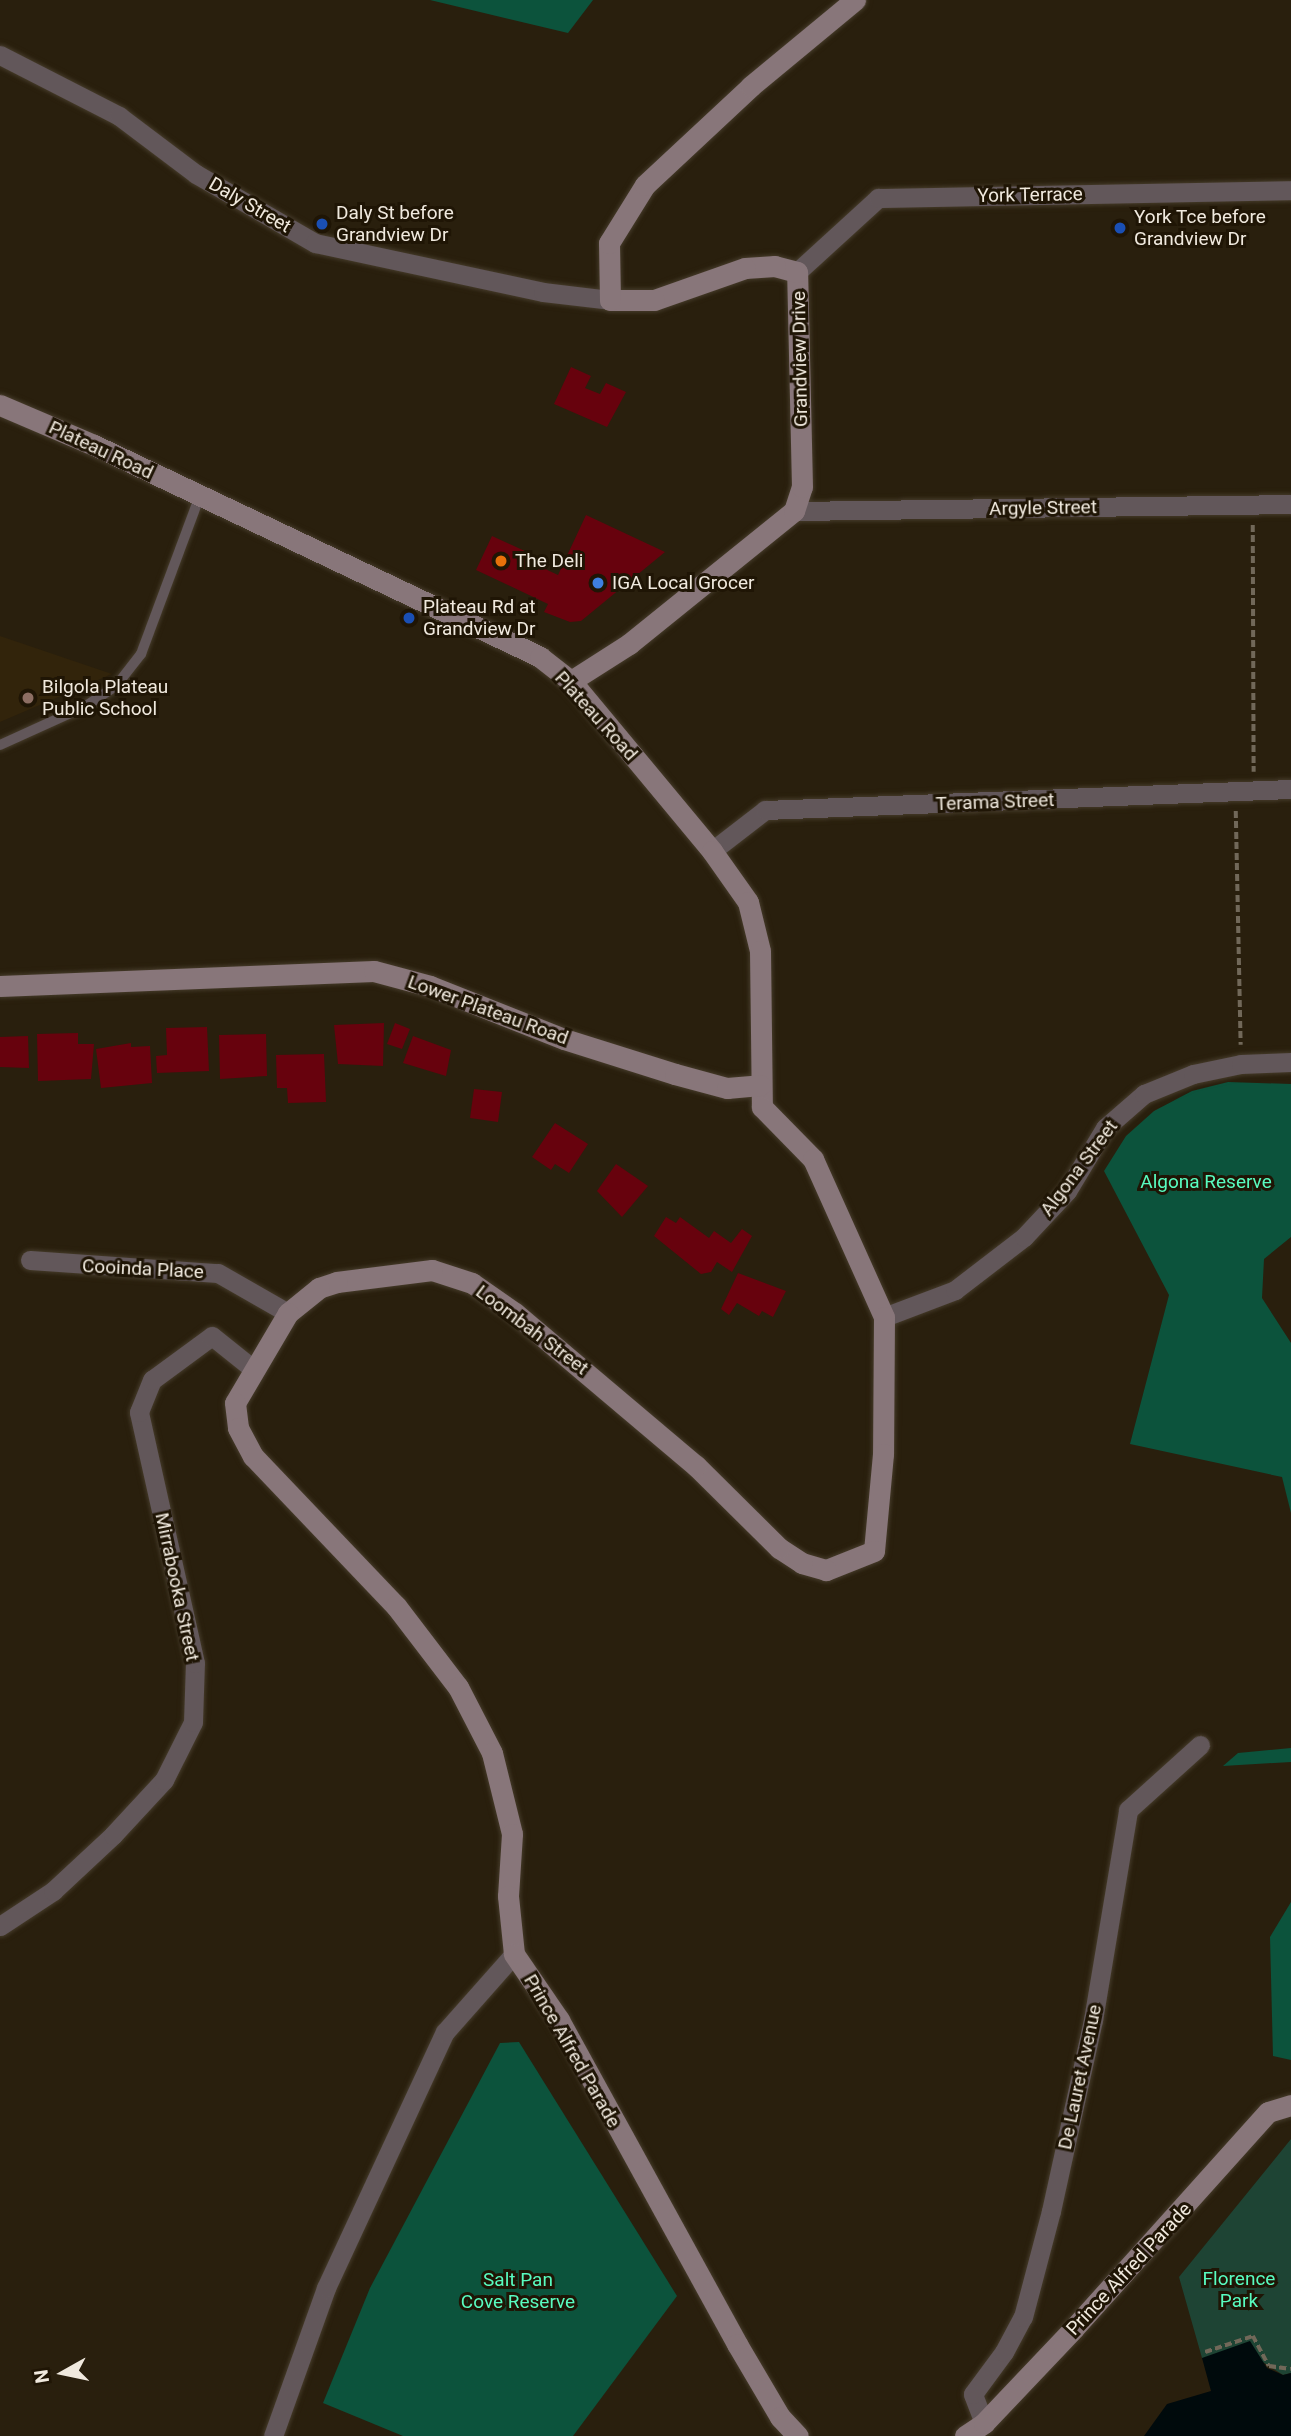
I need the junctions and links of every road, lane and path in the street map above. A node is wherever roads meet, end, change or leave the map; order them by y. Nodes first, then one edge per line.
1 (855, 0) edge
2 (0, 55) edge
3 (1291, 190) edge
4 (797, 272) junction
5 (610, 300) junction
6 (0, 405) edge
7 (199, 498) junction
8 (1291, 504) edge
9 (794, 511) junction
10 (571, 681) junction
11 (0, 745) edge
12 (1291, 789) edge
13 (712, 851) junction
14 (0, 986) edge
15 (1291, 1062) edge
16 (760, 1085) junction
17 (30, 1260) dead end
18 (288, 1313) junction
19 (884, 1317) junction
20 (252, 1368) junction
21 (1200, 1745) dead end
22 (0, 1926) edge
23 (514, 1954) junction
24 (1291, 2105) edge
25 (1205, 2352) dead end
26 (1291, 2369) edge
27 (984, 2423) junction
28 (273, 2436) edge
29 (798, 2436) edge
30 (965, 2436) edge

1 - 5 street
2 - 5 street, Daly Street
3 - 4 street, York Terrace
4 - 5 street, Grandview Drive
4 - 9 street, Grandview Drive
6 - 7 street, Plateau Road
7 - 10 street, Plateau Road
7 - 11 lane
8 - 9 street, Argyle Street
9 - 10 street
10 - 13 street, Plateau Road
12 - 13 street, Terama Street
13 - 16 street, Plateau Road
14 - 16 street, Lower Plateau Road
15 - 19 street, Algona Street
16 - 19 street, Loombah Street
17 - 18 street, Cooinda Place
18 - 19 street, Loombah Street
18 - 20 street, Loombah Street
20 - 22 street, Mirrabooka Street
20 - 23 street, Loombah Street
21 - 27 street, De Lauret Avenue
23 - 28 street, Prince Alfred Parade
23 - 29 street, Prince Alfred Parade
24 - 27 street, Prince Alfred Parade
25 - 26 path
27 - 30 street, Prince Alfred Parade

